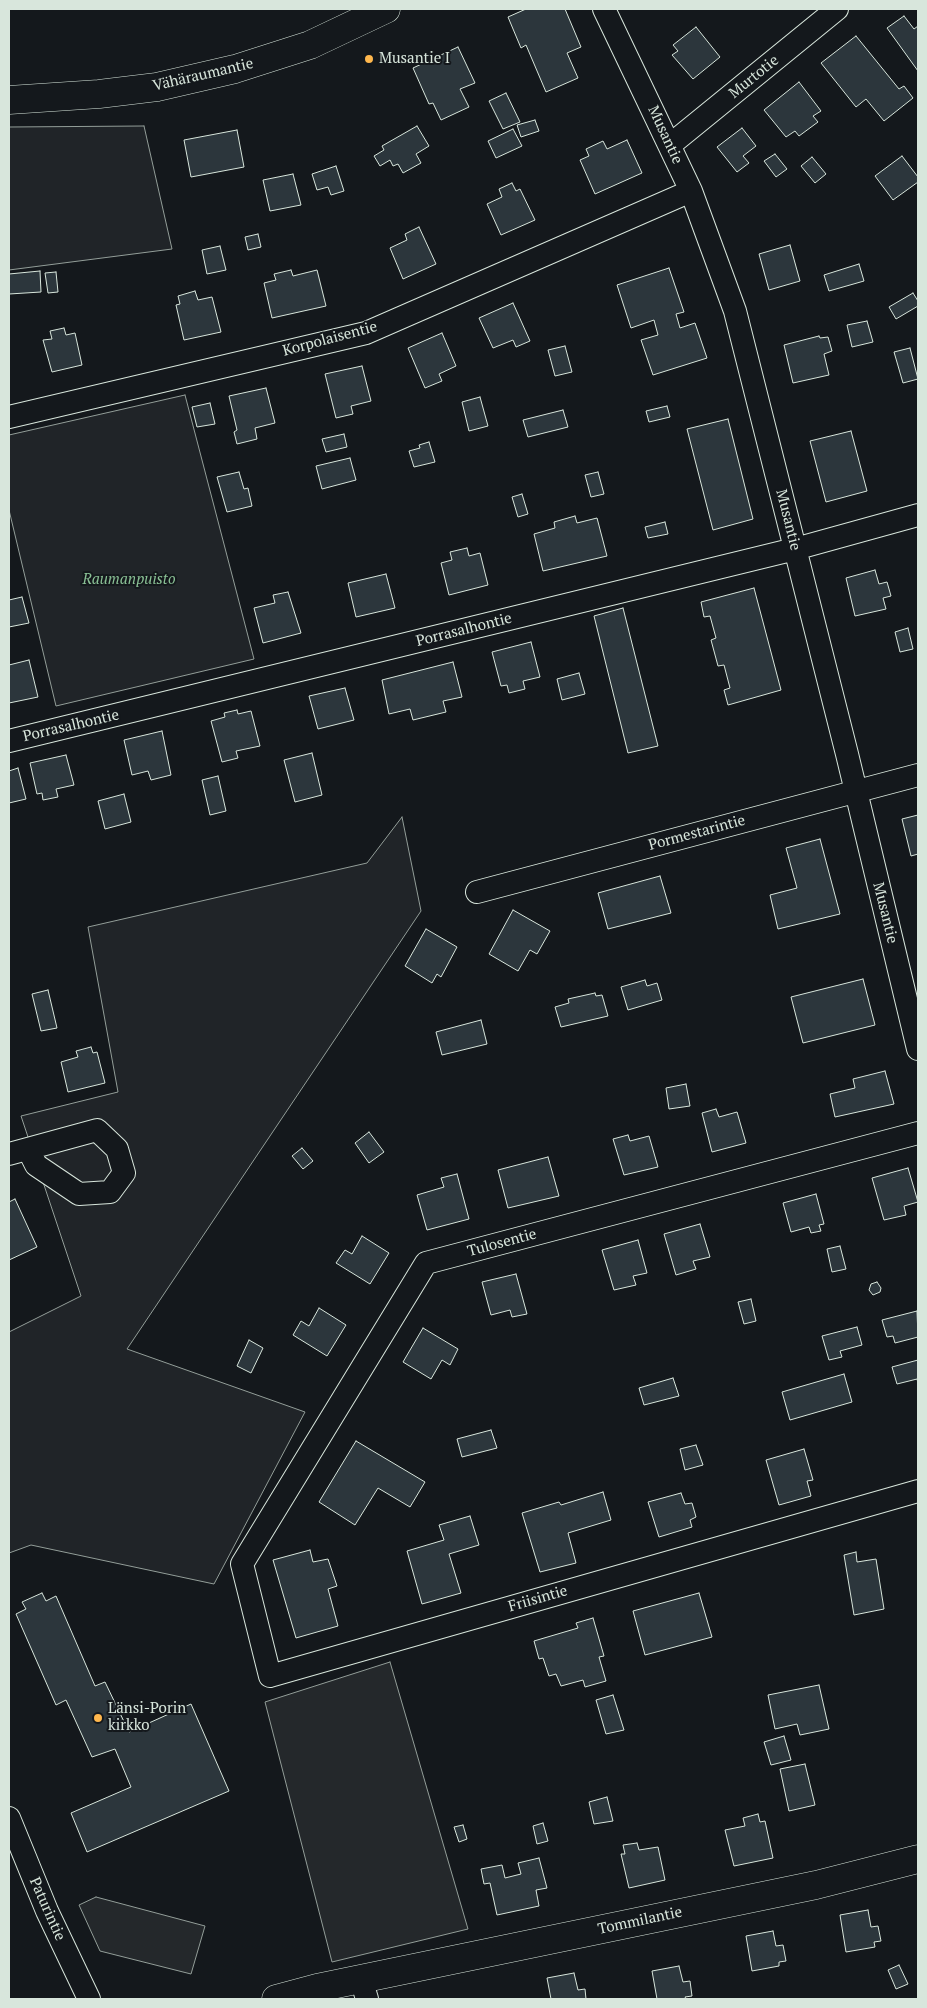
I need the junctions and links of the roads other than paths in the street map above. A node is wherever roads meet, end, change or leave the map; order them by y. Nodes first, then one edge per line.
1 (386, 9) edge
2 (604, 9) edge
3 (837, 9) edge
4 (9, 100) edge
5 (670, 145) junction
6 (691, 191) junction
7 (9, 417) edge
8 (918, 515) edge
9 (795, 549) junction
10 (9, 740) edge
11 (918, 775) edge
12 (856, 791) junction
13 (477, 892) dead end
14 (918, 1049) edge
15 (918, 1132) edge
16 (918, 1491) edge
17 (242, 1564) joint
18 (9, 1818) edge
19 (918, 1860) edge
20 (18, 1868) edge
21 (364, 1989) edge
22 (89, 1999) edge
23 (276, 1999) edge

1 - 4 main road, Vähäraumantie
2 - 5 street, Musantie
3 - 5 street, Murtotie
5 - 6 street, Musantie
6 - 7 street, Korpolaisentie
6 - 9 street, Musantie
8 - 9 street, Porrasalhontie
9 - 10 street, Porrasalhontie
9 - 12 street, Musantie
11 - 12 street, Pormestarintie
12 - 13 street, Pormestarintie
12 - 14 street, Musantie
15 - 17 street, Tulosentie
16 - 17 street, Friisintie
18 - 20 street, Paturintie
19 - 21 main road, Tommilantie
20 - 22 street, Paturintie
21 - 23 main road, Tommilantie

